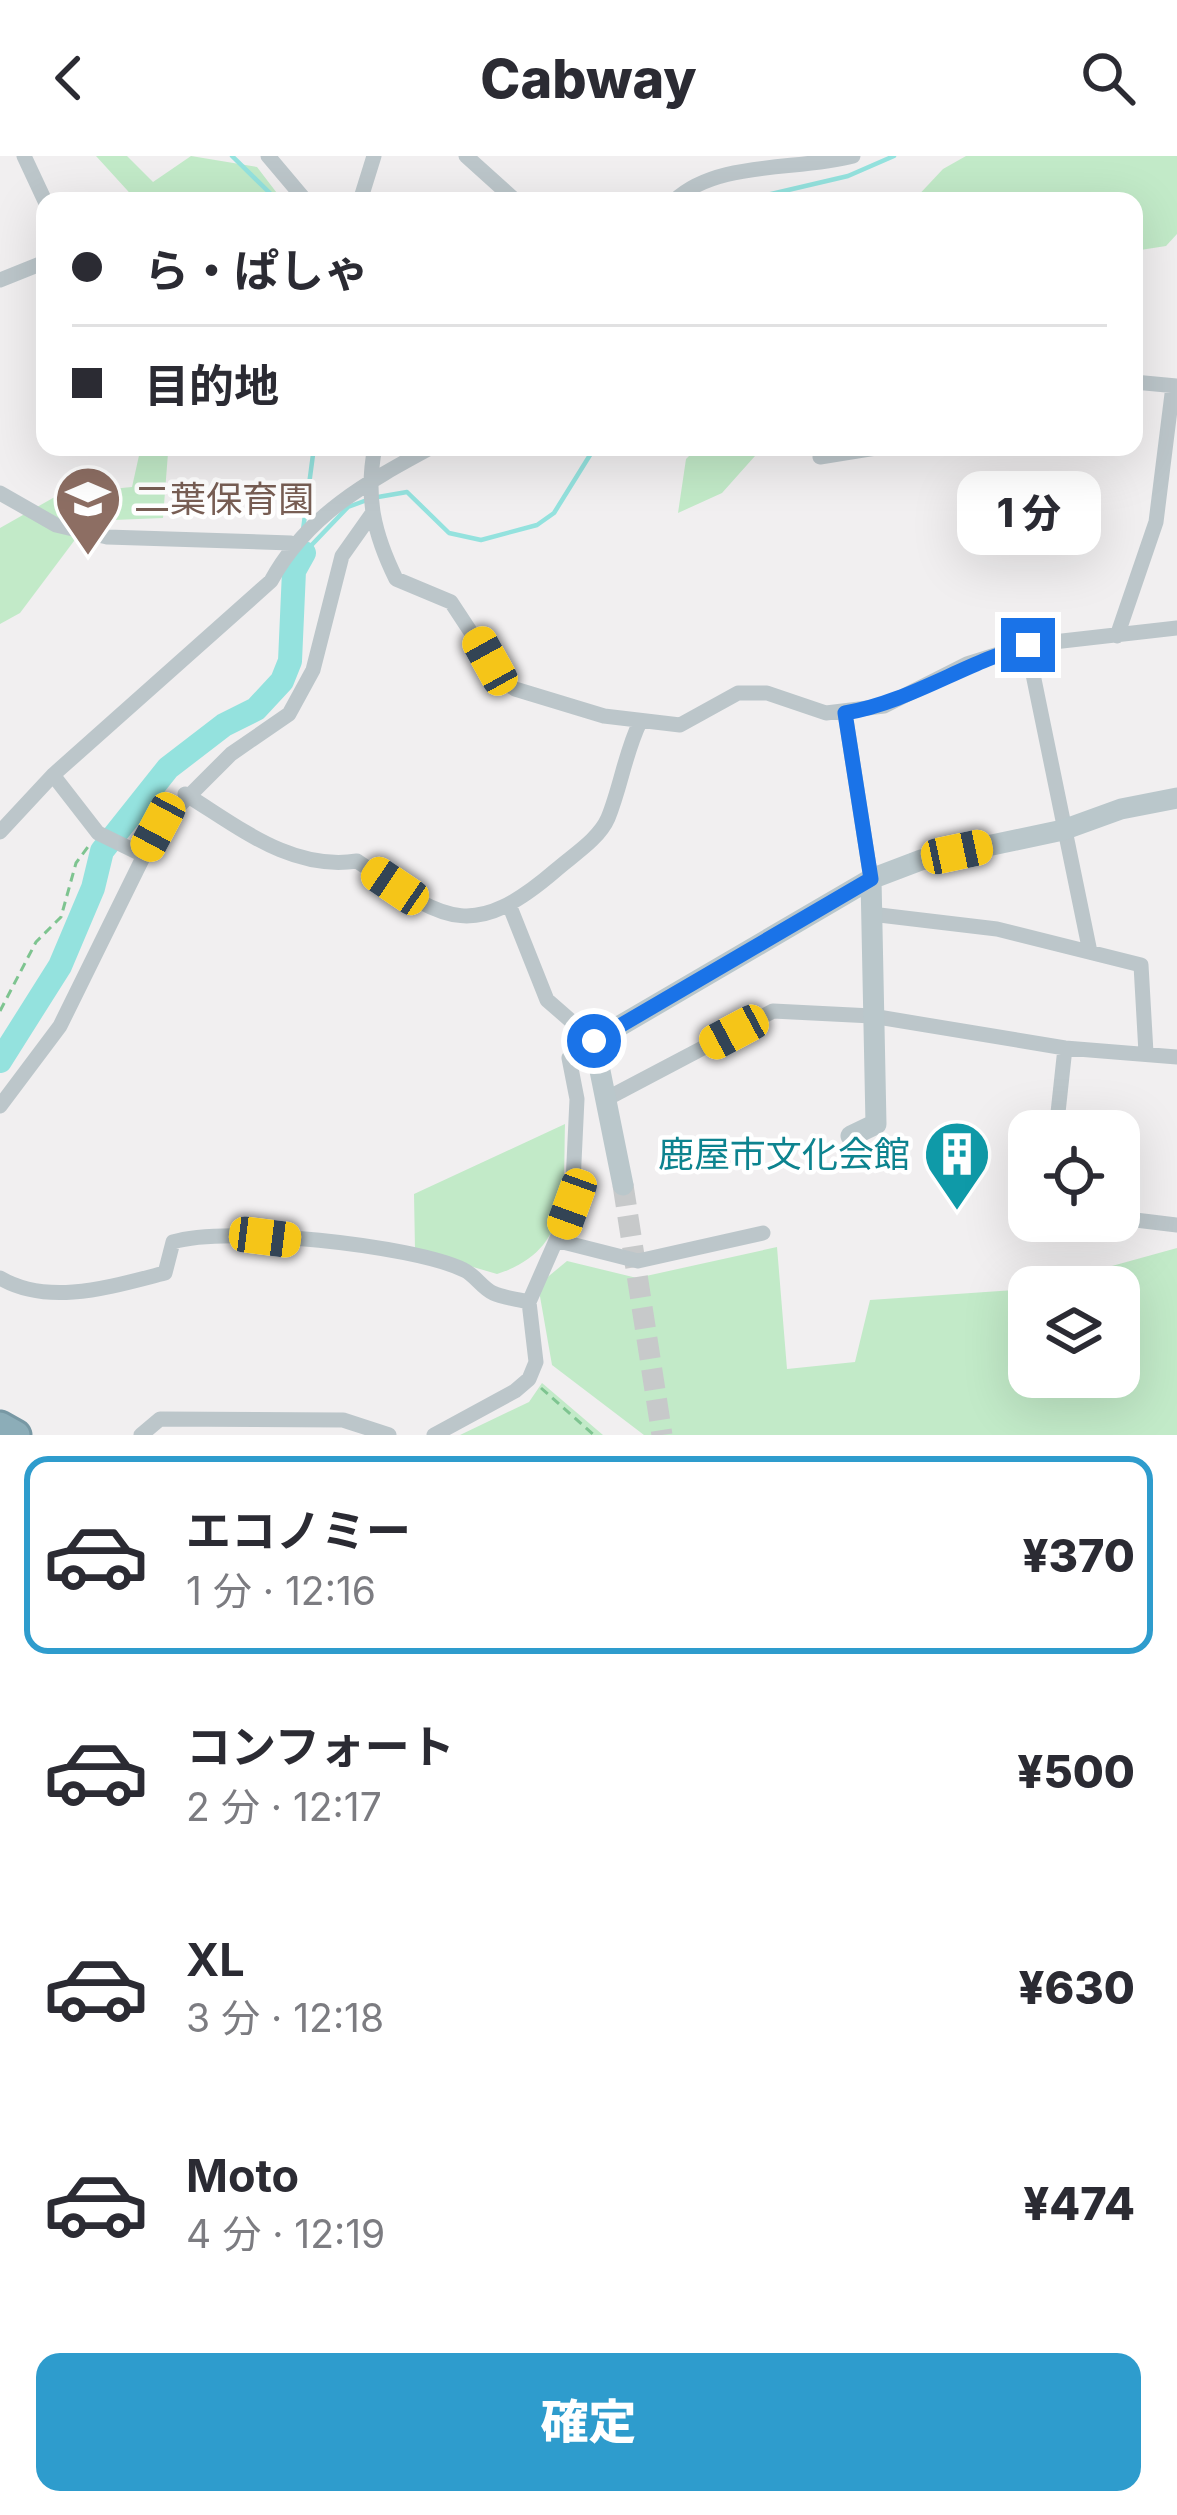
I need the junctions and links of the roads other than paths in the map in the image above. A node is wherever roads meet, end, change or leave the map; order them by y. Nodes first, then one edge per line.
1 (24, 156) edge
2 (374, 156) edge
3 (466, 156) edge
4 (853, 156) edge
5 (275, 160) edge
6 (41, 192) edge
7 (299, 192) edge
8 (363, 192) edge
9 (506, 192) edge
10 (685, 192) edge
11 (36, 266) edge
12 (0, 280) edge
13 (1143, 383) edge
14 (1175, 386) edge
15 (373, 456) edge
16 (416, 456) edge
17 (826, 456) edge
18 (820, 457) dead end
19 (368, 482) junction
20 (1, 494) edge
21 (371, 515) junction
22 (291, 544) junction
23 (1177, 628) edge
24 (1117, 636) junction
25 (1028, 645) junction
26 (845, 713) junction
27 (640, 722) junction
28 (53, 775) junction
29 (185, 794) junction
30 (1177, 798) edge
31 (1063, 830) junction
32 (0, 832) edge
33 (143, 855) junction
34 (871, 879) junction
35 (510, 907) junction
36 (872, 914) junction
37 (1090, 952) junction
38 (872, 1016) junction
39 (594, 1041) junction
40 (1065, 1048) junction
41 (1146, 1053) junction
42 (1177, 1057) edge
43 (606, 1099) junction
44 (0, 1106) edge
45 (1058, 1110) edge
46 (851, 1136) dead end
47 (622, 1185) tunnel mouth
48 (1140, 1221) edge
49 (1177, 1225) edge
50 (763, 1233) dead end
51 (560, 1241) junction
52 (0, 1278) edge
53 (529, 1302) junction
54 (0, 1426) edge
55 (16, 1435) edge
56 (141, 1435) edge
57 (389, 1435) edge
58 (434, 1435) edge

1 - 6 street
2 - 8 street
3 - 9 street
4 - 10 street
5 - 7 street
11 - 12 street
13 - 14 street
14 - 24 street
15 - 19 street
16 - 19 street
17 - 18 street
19 - 21 street
19 - 22 street
20 - 22 street
21 - 27 street
21 - 29 street
22 - 28 street
23 - 24 street
24 - 25 street
25 - 26 street
25 - 31 street
26 - 27 street
26 - 34 street
27 - 35 street
28 - 32 street
28 - 33 street
29 - 33 street
29 - 35 street
30 - 31 street
31 - 34 street
31 - 37 street
33 - 44 street
34 - 36 street
34 - 39 street
35 - 39 street
36 - 37 street
36 - 38 street
37 - 41 street
38 - 40 street
38 - 43 street
38 - 46 street
39 - 43 street
39 - 51 street
40 - 41 street
40 - 45 street
41 - 42 street
43 - 47 street
48 - 49 street
50 - 51 street
51 - 53 street
52 - 53 street
53 - 58 street
54 - 55 highway
56 - 57 street

